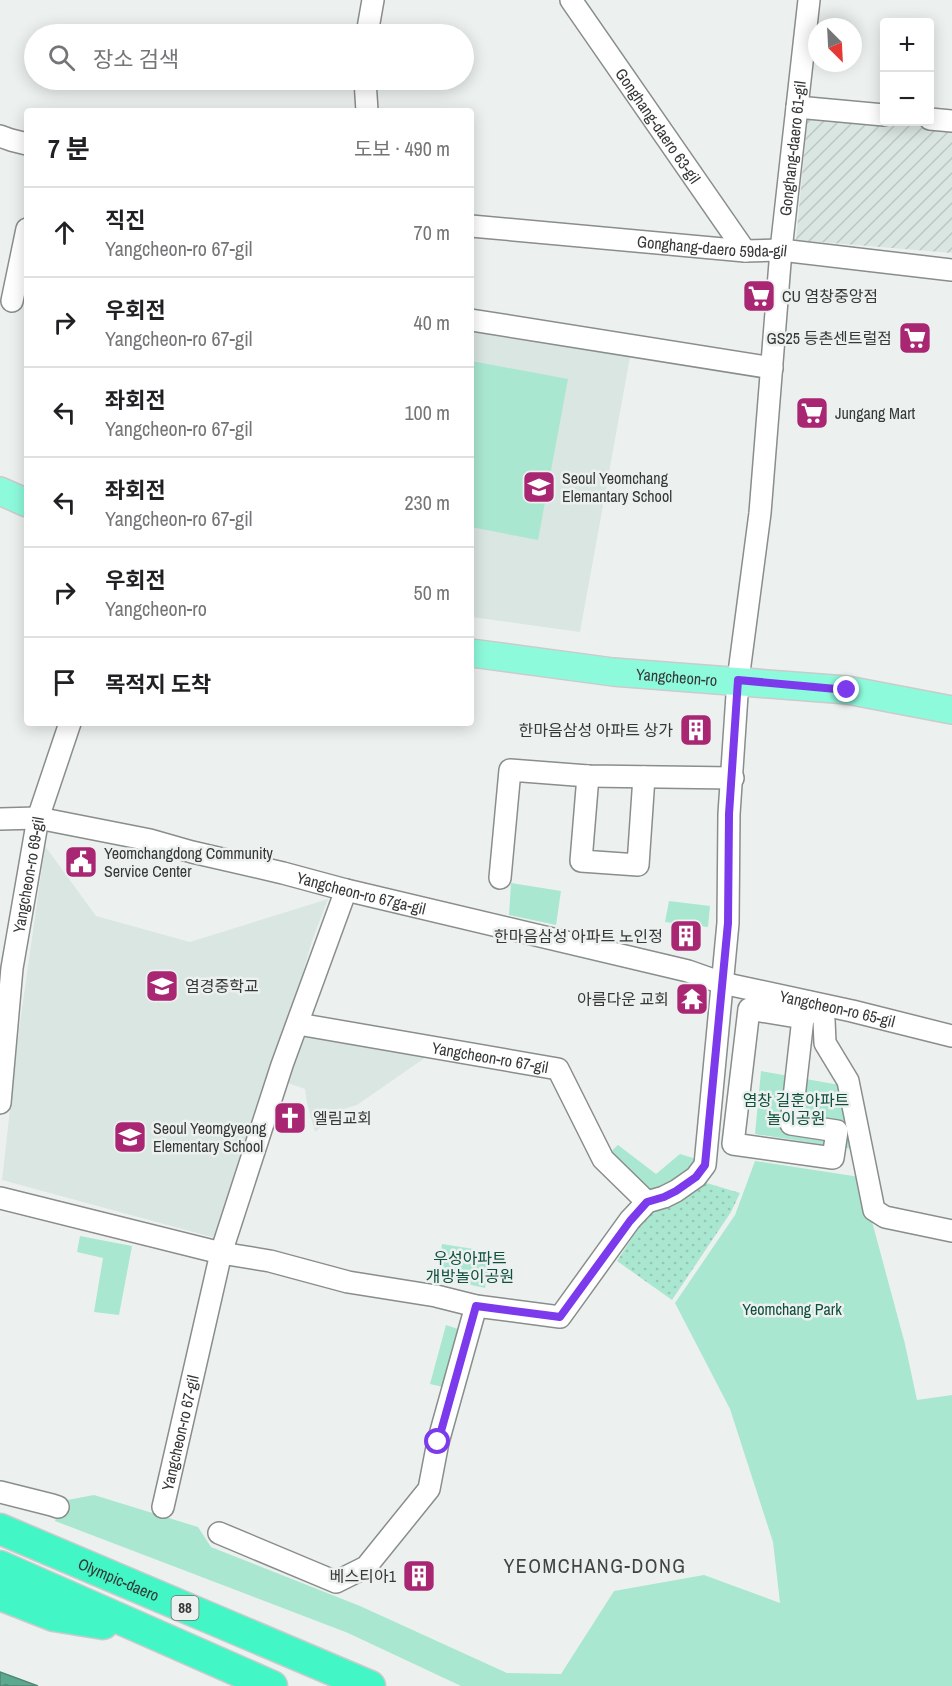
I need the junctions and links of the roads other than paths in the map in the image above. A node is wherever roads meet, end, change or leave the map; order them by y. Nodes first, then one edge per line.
1 (373, 0) edge
2 (571, 0) edge
3 (809, 0) edge
4 (369, 24) edge
5 (366, 90) edge
6 (797, 107) junction
7 (367, 108) edge
8 (880, 115) edge
9 (934, 119) edge
10 (952, 121) edge
11 (0, 136) edge
12 (24, 143) edge
13 (474, 226) edge
14 (24, 244) edge
15 (745, 250) junction
16 (781, 250) junction
17 (952, 270) edge
18 (13, 301) edge
19 (474, 320) edge
20 (772, 368) junction
21 (0, 491) edge
22 (24, 503) edge
23 (474, 653) edge
24 (738, 680) junction
25 (952, 710) edge
26 (69, 726) edge
27 (588, 776) junction
28 (644, 777) junction
29 (733, 778) junction
30 (38, 818) junction
31 (0, 819) edge
32 (500, 878) dead end
33 (346, 890) junction
34 (722, 983) junction
35 (809, 1008) junction
36 (298, 1024) junction
37 (952, 1036) edge
38 (0, 1103) edge
39 (0, 1198) edge
40 (647, 1202) junction
41 (952, 1231) edge
42 (221, 1253) junction
43 (476, 1306) junction
44 (0, 1492) edge
45 (58, 1507) dead end
46 (163, 1507) dead end
47 (0, 1529) edge
48 (219, 1533) dead end
49 (0, 1566) edge
50 (0, 1595) edge
51 (146, 1632) junction
52 (272, 1686) edge
53 (370, 1686) edge

1 - 4 street
2 - 15 street, Gonghang-daero 63-gil
3 - 6 street, Gonghang-daero 61-gil
5 - 7 street
6 - 8 street
6 - 16 street, Gonghang-daero 61-gil
9 - 10 street
11 - 12 street
13 - 15 street, Gonghang-daero 59da-gil
14 - 18 street
15 - 16 street, Gonghang-daero 59da-gil
16 - 17 street, Gonghang-daero 59da-gil
16 - 20 street, Gonghang-daero 61-gil
19 - 20 street
20 - 24 street, Gonghang-daero 61-gil
21 - 22 main road
23 - 24 main road, Yangcheon-ro
24 - 25 main road, Yangcheon-ro
24 - 29 street
26 - 30 street, Yangcheon-ro 69-gil
27 - 28 street
27 - 28 street
27 - 32 street
28 - 29 street
29 - 34 street
30 - 31 street, Yangcheon-ro 67ga-gil
30 - 33 street, Yangcheon-ro 67ga-gil
30 - 38 street, Yangcheon-ro 69-gil
33 - 34 street, Yangcheon-ro 67ga-gil
33 - 36 street, Yangcheon-ro 67-gil
34 - 35 street, Yangcheon-ro 65-gil
34 - 40 street
35 - 35 street
35 - 37 street, Yangcheon-ro 65-gil
35 - 41 street
36 - 40 street, Yangcheon-ro 67-gil
36 - 42 street, Yangcheon-ro 67-gil
39 - 42 street
40 - 43 street
42 - 43 street
42 - 46 street, Yangcheon-ro 67-gil
43 - 48 street
44 - 45 street
47 - 53 highway, Olympic-daero / 88
49 - 51 highway, 88
50 - 51 highway
51 - 52 highway, 88

